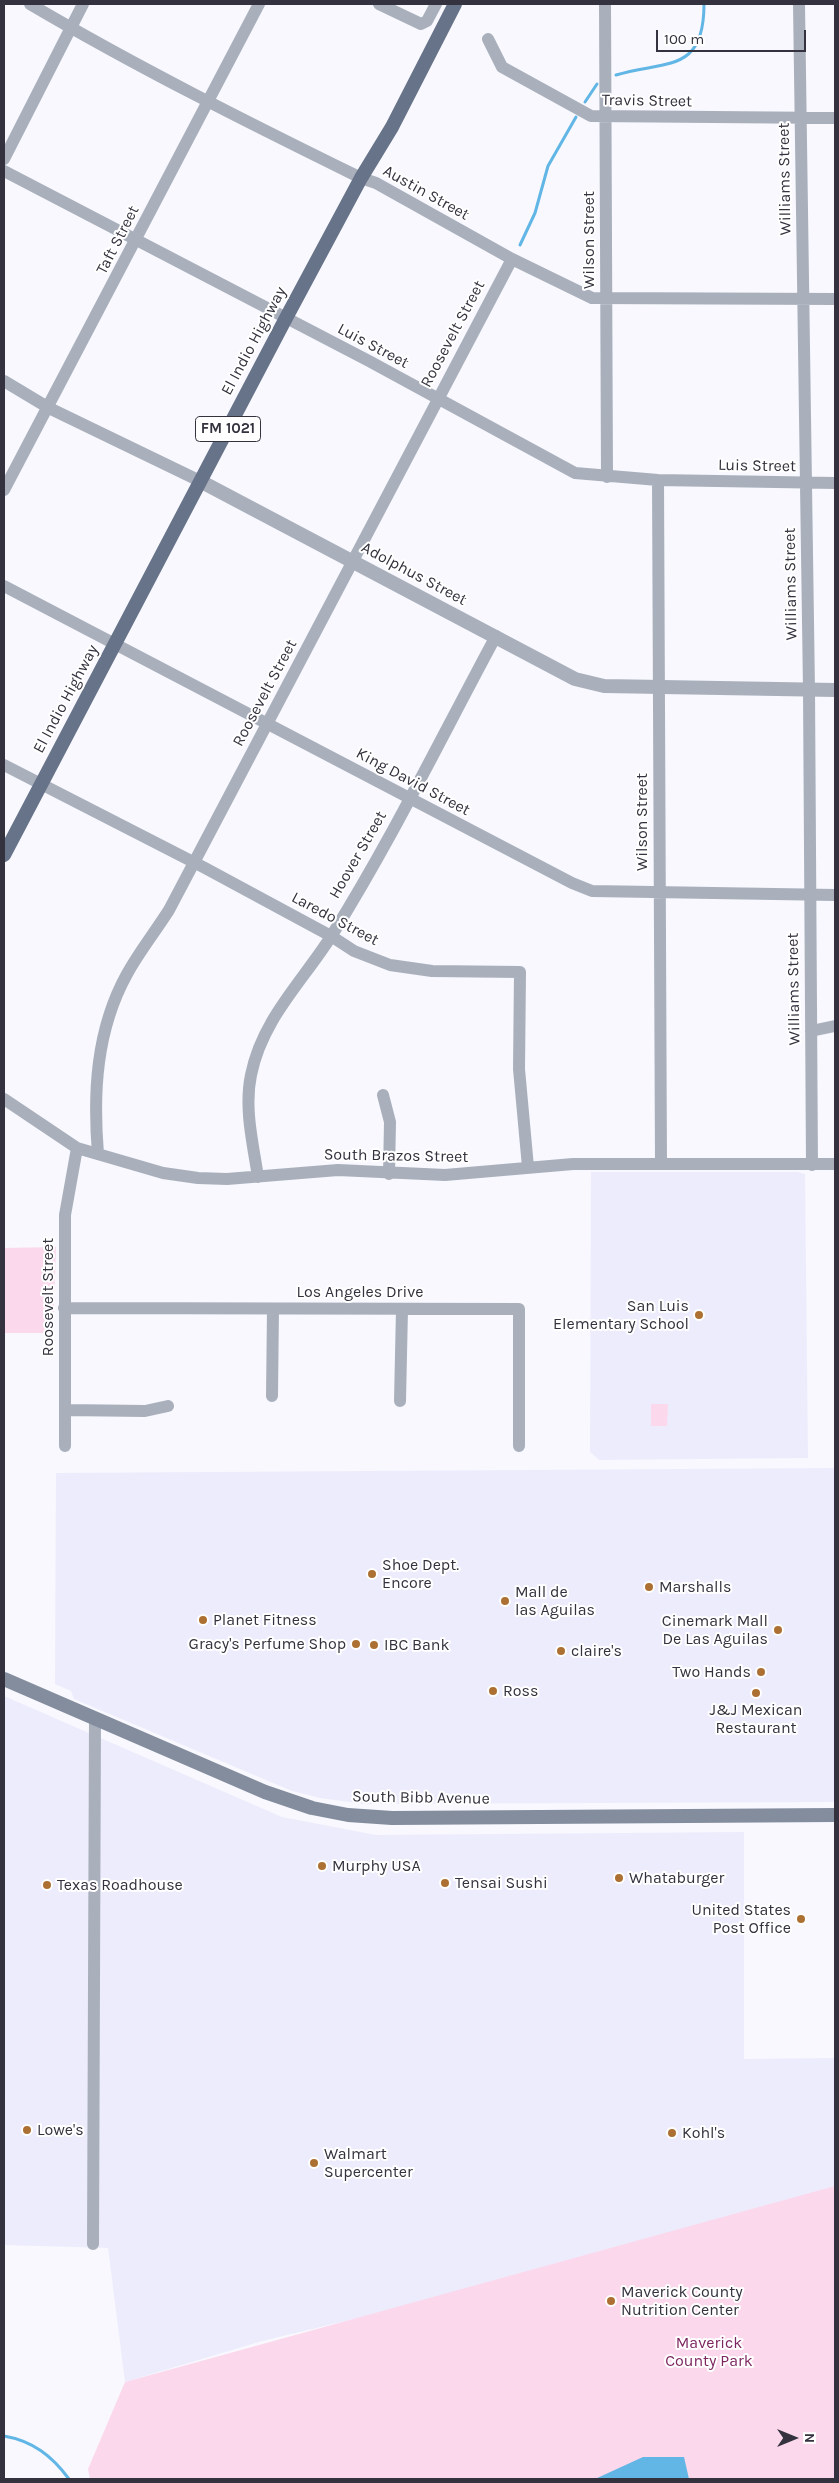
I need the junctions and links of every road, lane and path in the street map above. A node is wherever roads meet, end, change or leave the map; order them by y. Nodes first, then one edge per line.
1 (30, 4) edge
2 (83, 4) edge
3 (259, 4) edge
4 (379, 4) edge
5 (436, 4) edge
6 (455, 4) edge
7 (605, 4) edge
8 (799, 4) edge
9 (72, 29) junction
10 (488, 39) dead end
11 (208, 99) junction
12 (605, 117) junction
13 (800, 118) junction
14 (835, 118) edge
15 (4, 159) edge
16 (4, 171) edge
17 (361, 178) junction
18 (136, 240) junction
19 (512, 259) junction
20 (605, 299) junction
21 (804, 299) junction
22 (835, 299) edge
23 (286, 318) junction
24 (4, 381) edge
25 (436, 400) junction
26 (49, 408) junction
27 (607, 477) junction
28 (658, 480) junction
29 (200, 481) junction
30 (806, 483) junction
31 (835, 483) edge
32 (4, 490) edge
33 (353, 562) junction
34 (4, 586) edge
35 (496, 636) junction
36 (115, 643) junction
37 (658, 688) junction
38 (809, 690) junction
39 (835, 690) edge
40 (267, 724) junction
41 (4, 765) edge
42 (41, 784) junction
43 (410, 798) junction
44 (4, 855) edge
45 (194, 864) junction
46 (659, 894) junction
47 (809, 896) junction
48 (835, 896) edge
49 (331, 936) junction
50 (835, 1026) edge
51 (811, 1031) junction
52 (383, 1094) dead end
53 (4, 1099) edge
54 (77, 1148) junction
55 (98, 1154) junction
56 (660, 1164) junction
57 (812, 1164) junction
58 (835, 1164) edge
59 (528, 1167) junction
60 (389, 1174) junction
61 (258, 1177) junction
62 (64, 1308) junction
63 (273, 1308) junction
64 (402, 1309) junction
65 (272, 1396) dead end
66 (400, 1401) dead end
67 (168, 1406) dead end
68 (65, 1410) junction
69 (65, 1446) dead end
70 (519, 1446) dead end
71 (4, 1679) edge
72 (95, 1719) junction
73 (835, 1815) edge
74 (93, 2244) dead end

1 - 9 street, Austin Street
2 - 9 street
3 - 11 street, Taft Street
4 - 5 street
6 - 17 main road, El Indio Highway / FM 1021
7 - 12 street, Wilson Street
8 - 13 street, Williams Street
9 - 11 street, Austin Street
9 - 15 street
10 - 12 street, Travis Street
11 - 17 street, Austin Street
11 - 18 street, Taft Street
12 - 13 street, Travis Street
12 - 20 street, Wilson Street
13 - 14 street, Travis Street
13 - 21 street, Williams Street
16 - 18 street, Luis Street
17 - 19 street, Austin Street
17 - 23 main road, El Indio Highway / FM 1021
18 - 23 street, Luis Street
18 - 26 street, Taft Street
19 - 20 street, Austin Street
19 - 25 street, Roosevelt Street
20 - 21 street, Austin Street
20 - 27 street, Wilson Street
21 - 22 street, Austin Street
21 - 30 street, Williams Street
23 - 25 street, Luis Street
23 - 29 main road, El Indio Highway / FM 1021
24 - 26 street, Adolphus Street
25 - 27 street, Luis Street
25 - 33 street, Roosevelt Street
26 - 29 street, Adolphus Street
26 - 32 street, Taft Street
27 - 28 street, Luis Street
28 - 30 street, Luis Street
28 - 37 street, Wilson Street
29 - 33 street, Adolphus Street
29 - 36 main road, El Indio Highway / FM 1021
30 - 31 street, Luis Street
30 - 38 street, Williams Street
33 - 35 street, Adolphus Street
33 - 40 street, Roosevelt Street
34 - 36 street, King David Street
35 - 37 street, Adolphus Street
35 - 43 street, Hoover Street
36 - 40 street, King David Street
36 - 42 main road, El Indio Highway / FM 1021
37 - 38 street, Adolphus Street
37 - 46 street, Wilson Street
38 - 39 street, Adolphus Street
38 - 47 street, Williams Street
40 - 43 street, King David Street
40 - 45 street, Roosevelt Street
41 - 42 street, Laredo Street
42 - 44 main road, El Indio Highway / FM 1021
42 - 45 street, Laredo Street
43 - 46 street, King David Street
43 - 49 street, Hoover Street
45 - 49 street, Laredo Street
45 - 55 street, Roosevelt Street
46 - 47 street, King David Street
46 - 56 street, Wilson Street
47 - 48 street, King David Street
47 - 51 street, Williams Street
49 - 59 street, Laredo Street
49 - 61 street, Hoover Street
50 - 51 street
51 - 57 street, Williams Street
52 - 60 street
53 - 54 street, South Brazos Street
54 - 55 street, South Brazos Street
54 - 62 street, Roosevelt Street
55 - 61 street, South Brazos Street
56 - 57 street, South Brazos Street
56 - 59 street, South Brazos Street
57 - 58 street, South Brazos Street
59 - 60 street, South Brazos Street
60 - 61 street, South Brazos Street
62 - 63 street, Los Angeles Drive
62 - 68 street, Roosevelt Street
63 - 64 street, Los Angeles Drive
63 - 65 street
64 - 66 street
64 - 70 street, Los Angeles Drive
67 - 68 street
68 - 69 street, Roosevelt Street
71 - 72 main road, South Bibb Avenue
72 - 73 main road, South Bibb Avenue
72 - 74 street

